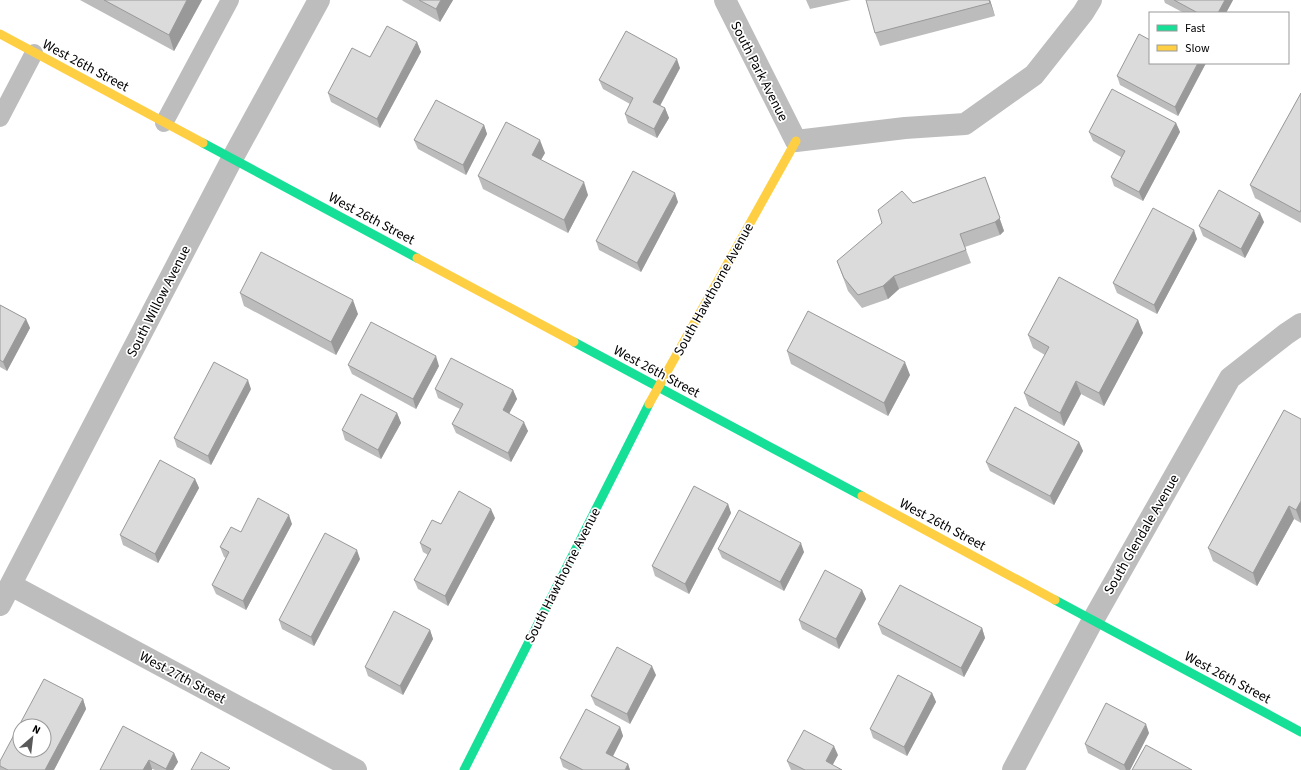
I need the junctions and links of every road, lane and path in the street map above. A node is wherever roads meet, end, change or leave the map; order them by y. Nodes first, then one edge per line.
1 (230, 0) edge
2 (319, 0) edge
3 (725, 0) edge
4 (1091, 0) edge
5 (0, 34) edge
6 (34, 53) junction
7 (0, 118) edge
8 (164, 123) junction
9 (796, 141) junction
10 (232, 159) junction
11 (1301, 324) edge
12 (658, 387) junction
13 (11, 585) junction
14 (0, 605) edge
15 (1093, 620) junction
16 (1301, 732) edge
17 (356, 770) edge
18 (464, 770) edge
19 (1013, 770) edge

1 - 8 lane
2 - 10 street, South Willow Avenue
3 - 9 street, South Park Avenue
4 - 9 street
5 - 6 main road, West 26th Street
6 - 7 lane
6 - 8 main road, West 26th Street
8 - 10 main road, West 26th Street
9 - 12 main road, South Hawthorne Avenue
10 - 12 main road, West 26th Street
10 - 13 street, South Willow Avenue
11 - 15 street, South Glendale Avenue
12 - 15 main road, West 26th Street
12 - 18 main road, South Hawthorne Avenue
13 - 14 street, South Willow Avenue
13 - 17 street, West 27th Street
15 - 16 main road, West 26th Street
15 - 19 street, South Glendale Avenue

